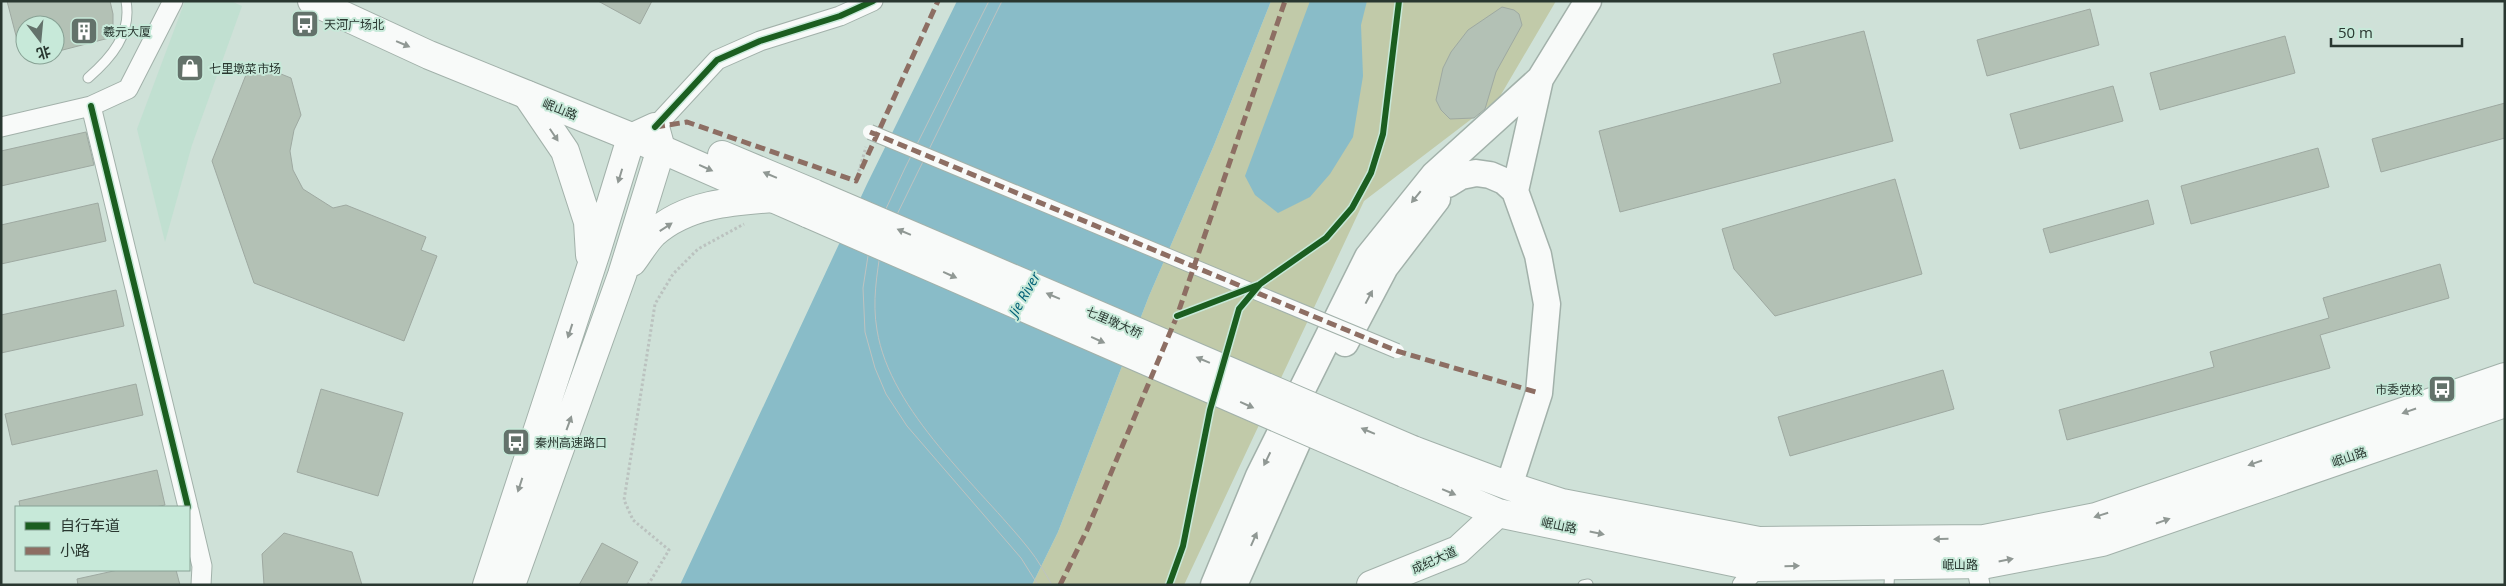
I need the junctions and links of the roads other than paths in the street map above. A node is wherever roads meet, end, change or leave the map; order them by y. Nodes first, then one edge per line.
1 (126, 1) edge
2 (173, 1) edge
3 (312, 1) edge
4 (354, 1) edge
5 (873, 1) edge
6 (1588, 1) edge
7 (88, 78) dead end
8 (1537, 91) junction
9 (526, 95) junction
10 (91, 106) junction
11 (1, 127) edge
12 (870, 132) road end
13 (649, 138) junction
14 (1448, 184) junction
15 (1515, 191) junction
16 (774, 198) junction
17 (812, 204) junction
18 (591, 266) junction
19 (622, 275) junction
20 (1398, 351) dead end
21 (2505, 378) edge
22 (2505, 403) edge
23 (1408, 462) junction
24 (1509, 486) junction
25 (187, 506) edge
26 (1498, 513) junction
27 (190, 517) edge
28 (1976, 562) edge
29 (1753, 564) edge
30 (1889, 575) edge
31 (1229, 584) edge
32 (1588, 584) edge
33 (200, 585) edge
34 (488, 585) edge
35 (511, 585) edge
36 (1371, 585) edge
37 (1427, 585) edge
38 (1583, 585) edge

1 - 7 lane
2 - 10 street
3 -> 9 main road, 岷山路
4 - 13 main road, 岷山路
5 - 13 street
6 - 8 main road
8 - 14 main road
8 - 15 main road
8 -> 31 main road
9 - 13 main road, 岷山路
9 -> 18 main road
10 - 11 street
10 - 25 street
12 - 20 street, bridge
13 -> 16 main road, 岷山路
17 -> 13 main road, 岷山路
13 -> 18 main road
13 - 19 main road
14 - 15 main road
31 -> 14 main road
15 - 24 main road
16 - 17 main road, 岷山路
19 -> 16 main road
17 - 23 main road, 七里墩大桥, bridge
18 -> 34 main road
35 -> 19 main road
21 -> 28 main road, 岷山路
28 -> 22 main road, 岷山路
23 - 24 main road, 岷山路
23 -> 26 main road, 岷山路
24 - 29 main road, 岷山路
26 -> 29 main road, 岷山路
26 - 36 main road, 成纪大道
26 - 37 main road, 成纪大道
27 - 33 street
28 -> 29 main road, 岷山路
28 - 30 main road, 岷山路
29 -> 30 main road, 岷山路
32 - 38 lane

